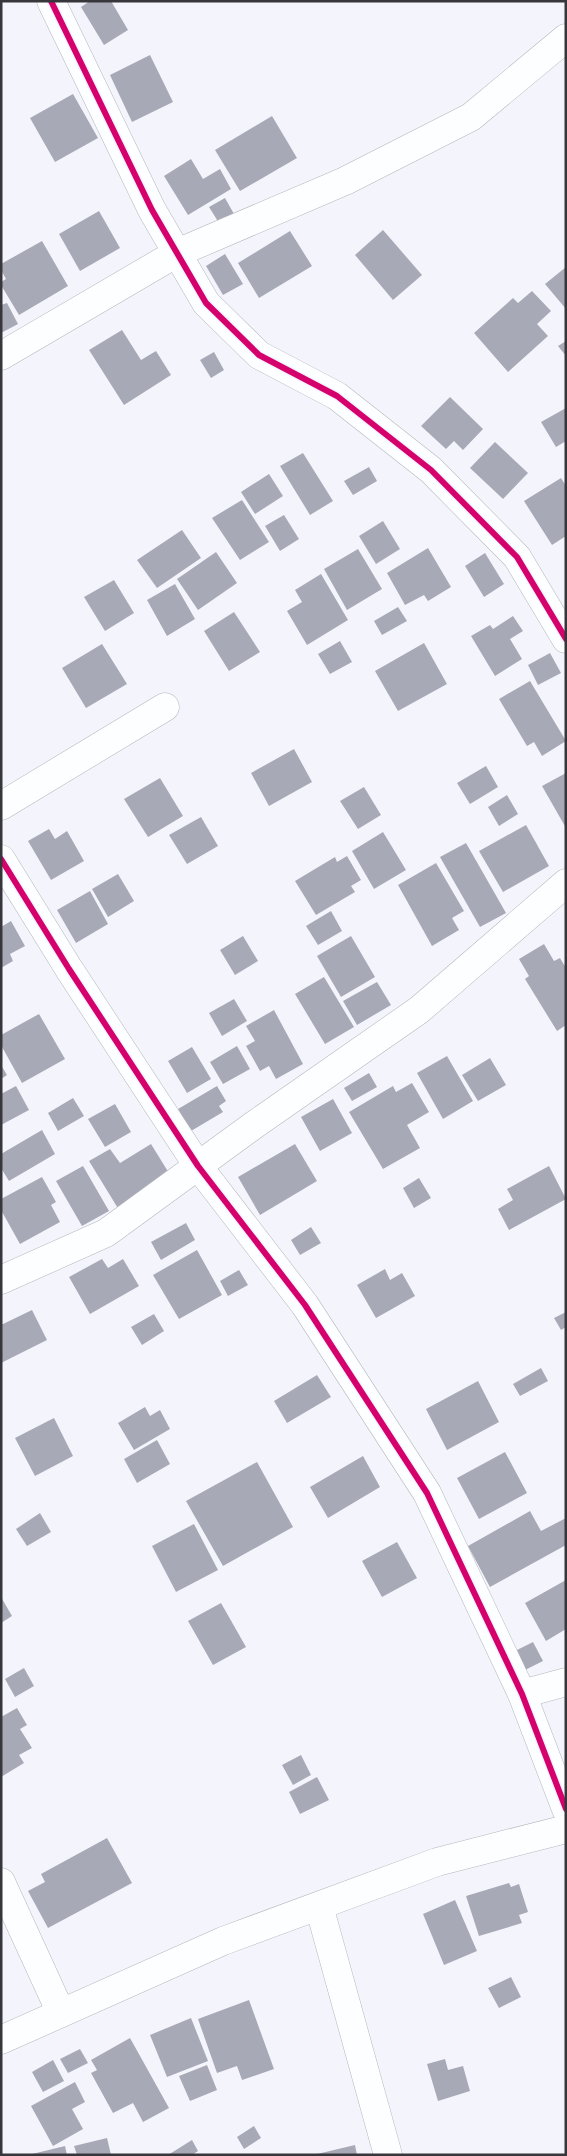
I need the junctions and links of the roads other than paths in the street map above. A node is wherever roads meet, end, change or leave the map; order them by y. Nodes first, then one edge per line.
1 (51, 1) edge
2 (566, 38) edge
3 (177, 253) junction
4 (1, 356) edge
5 (566, 639) edge
6 (165, 707) dead end
7 (1, 806) edge
8 (1, 859) edge
9 (566, 883) edge
10 (198, 1166) junction
11 (1, 1280) edge
12 (566, 1682) edge
13 (522, 1694) junction
14 (566, 1809) edge
15 (566, 1829) edge
16 (1, 1882) edge
17 (320, 1906) junction
18 (61, 2013) junction
19 (1, 2040) edge
20 (388, 2155) edge

1 - 3 street
2 - 3 street
3 - 4 street
3 - 5 street
6 - 7 street
8 - 10 street
9 - 10 street
10 - 11 street
10 - 13 street
12 - 13 street
13 - 14 street
15 - 17 street
16 - 18 street
17 - 18 street
17 - 20 street
18 - 19 street

